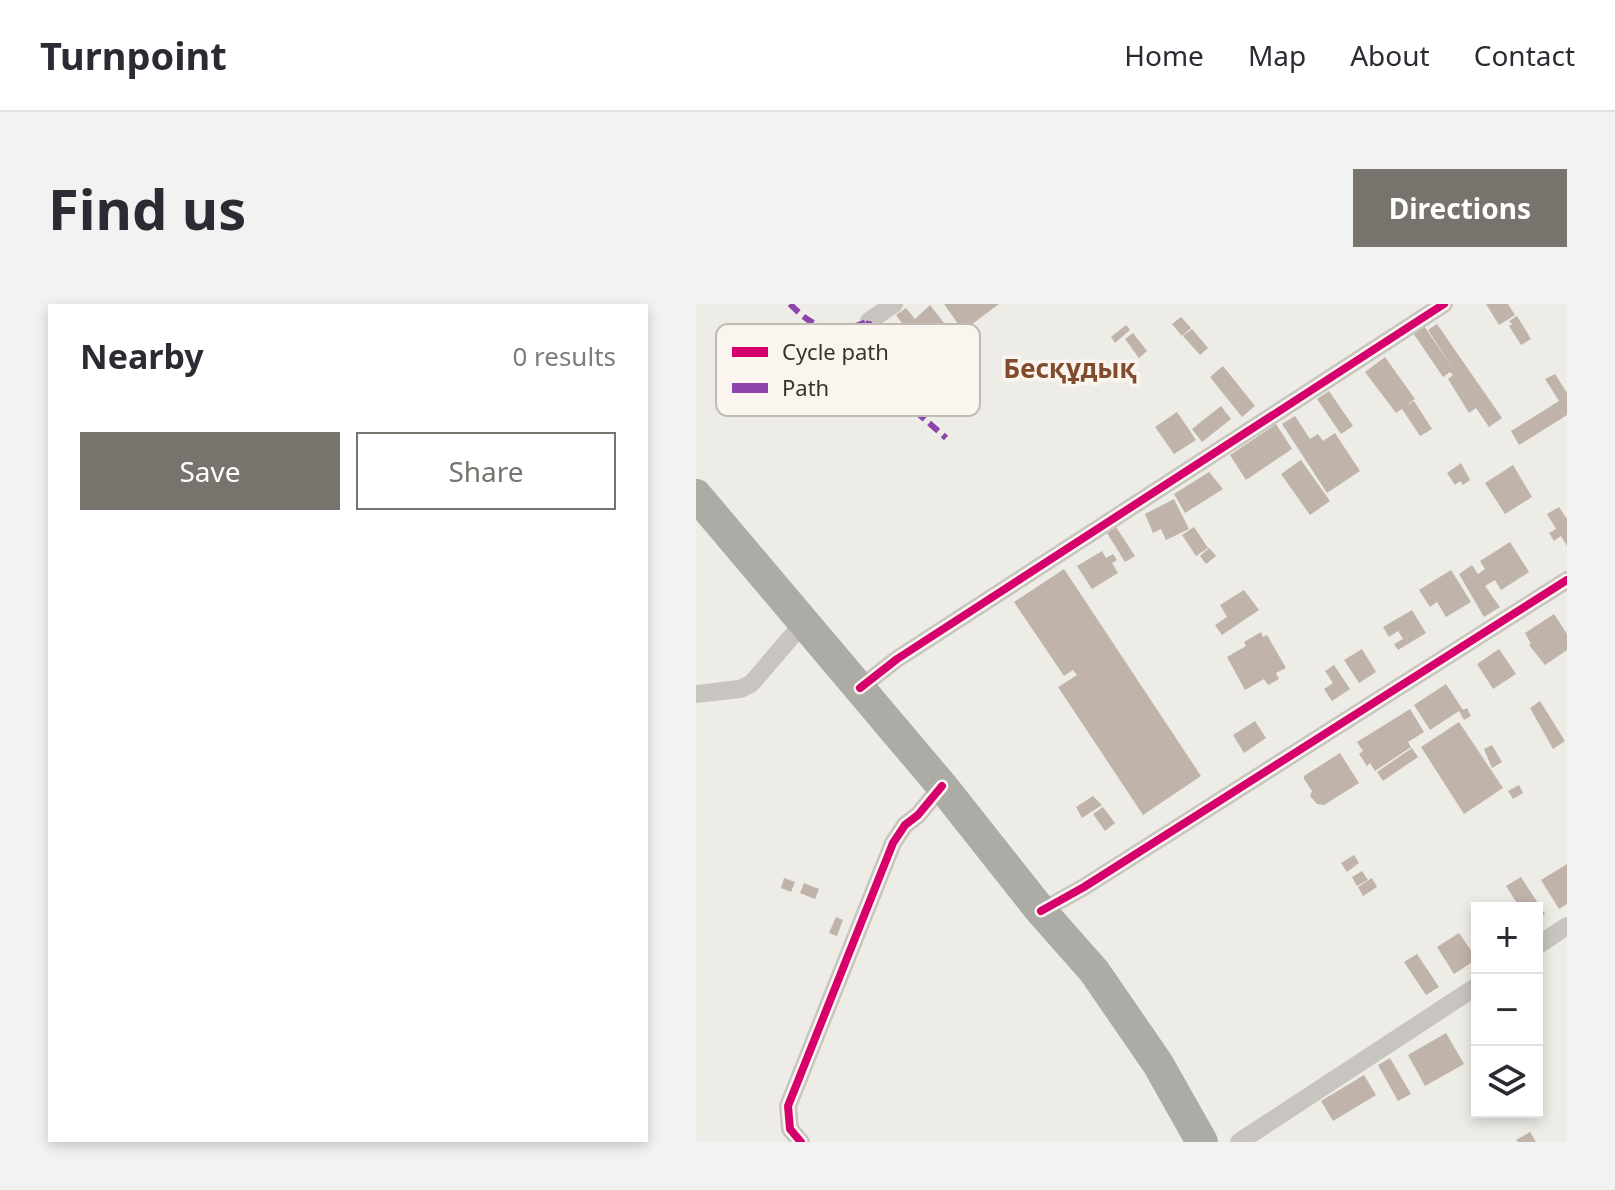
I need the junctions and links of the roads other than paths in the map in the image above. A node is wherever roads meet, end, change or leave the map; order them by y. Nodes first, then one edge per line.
1 (894, 304) edge
2 (1444, 304) edge
3 (869, 321) dead end
4 (696, 495) edge
5 (1567, 580) edge
6 (804, 622) junction
7 (860, 688) junction
8 (696, 694) edge
9 (942, 786) junction
10 (1041, 911) junction
11 (1567, 926) edge
12 (1543, 942) edge
13 (1471, 990) edge
14 (801, 1142) edge
15 (1202, 1142) edge
16 (1239, 1142) edge

1 - 3 street
2 - 7 street
4 - 6 highway
5 - 10 street
6 - 7 highway
6 - 8 street
7 - 9 highway
9 - 10 highway
9 - 14 street
10 - 15 highway
11 - 12 street
13 - 16 street

